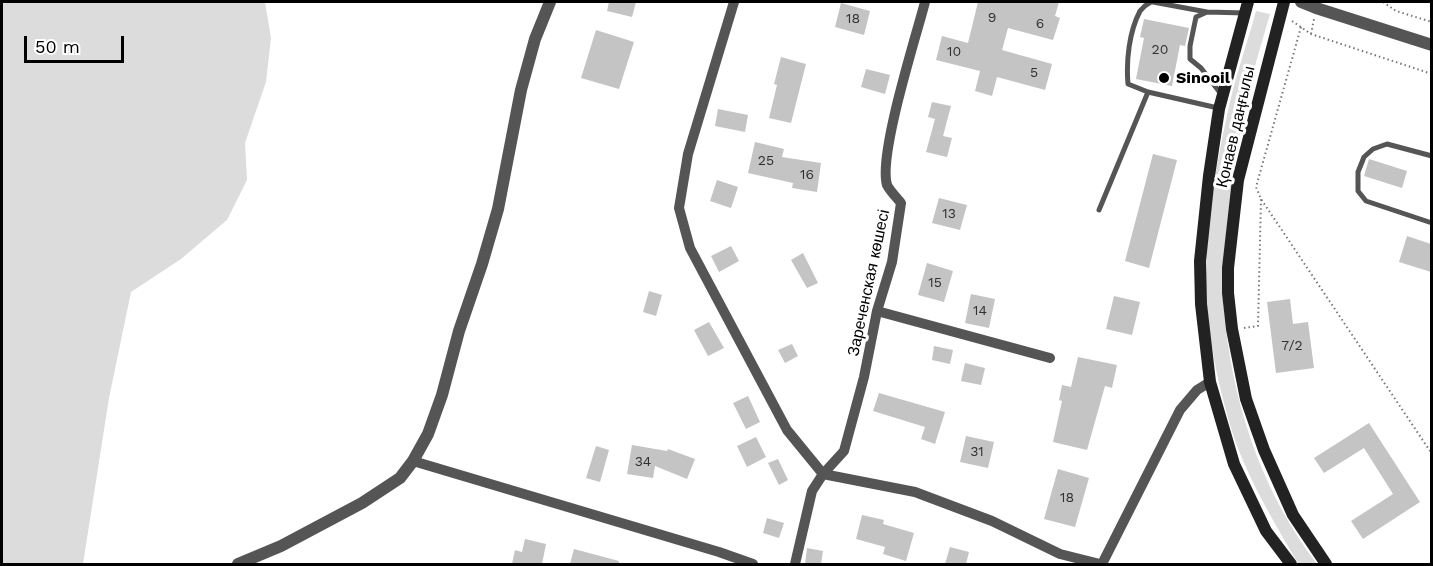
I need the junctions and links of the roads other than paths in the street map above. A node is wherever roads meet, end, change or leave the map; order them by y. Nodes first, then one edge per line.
1 (550, 2) edge
2 (734, 2) edge
3 (925, 2) edge
4 (1152, 2) edge
5 (1284, 2) edge
6 (1301, 2) edge
7 (1246, 8) edge
8 (1207, 12) junction
9 (1431, 45) edge
10 (1148, 92) junction
11 (1222, 95) junction
12 (1220, 109) junction
13 (1431, 156) edge
14 (1099, 210) dead end
15 (1431, 223) edge
16 (877, 311) junction
17 (1050, 358) dead end
18 (1210, 381) junction
19 (413, 461) junction
20 (823, 474) junction
21 (241, 564) edge
22 (753, 564) edge
23 (795, 564) edge
24 (1101, 564) edge
25 (1291, 564) edge
26 (1326, 564) edge

1 - 19 street
2 - 20 street
3 - 16 street, Зареченская көшесі
4 - 8 lane
4 - 10 lane
5 - 26 main road, Қонаев даңғылы
6 - 9 street
7 - 8 lane
7 - 11 main road, Қонаев даңғылы
8 - 11 lane
10 - 12 lane
10 - 14 lane
11 - 12 main road, Қонаев даңғылы
12 - 18 main road, Қонаев даңғылы
13 - 15 lane
16 - 17 street
16 - 20 street, Зареченская көшесі
18 - 24 street
18 - 25 main road, Қонаев даңғылы
19 - 21 street
19 - 22 street
20 - 23 street, Зареченская көшесі
20 - 24 street

